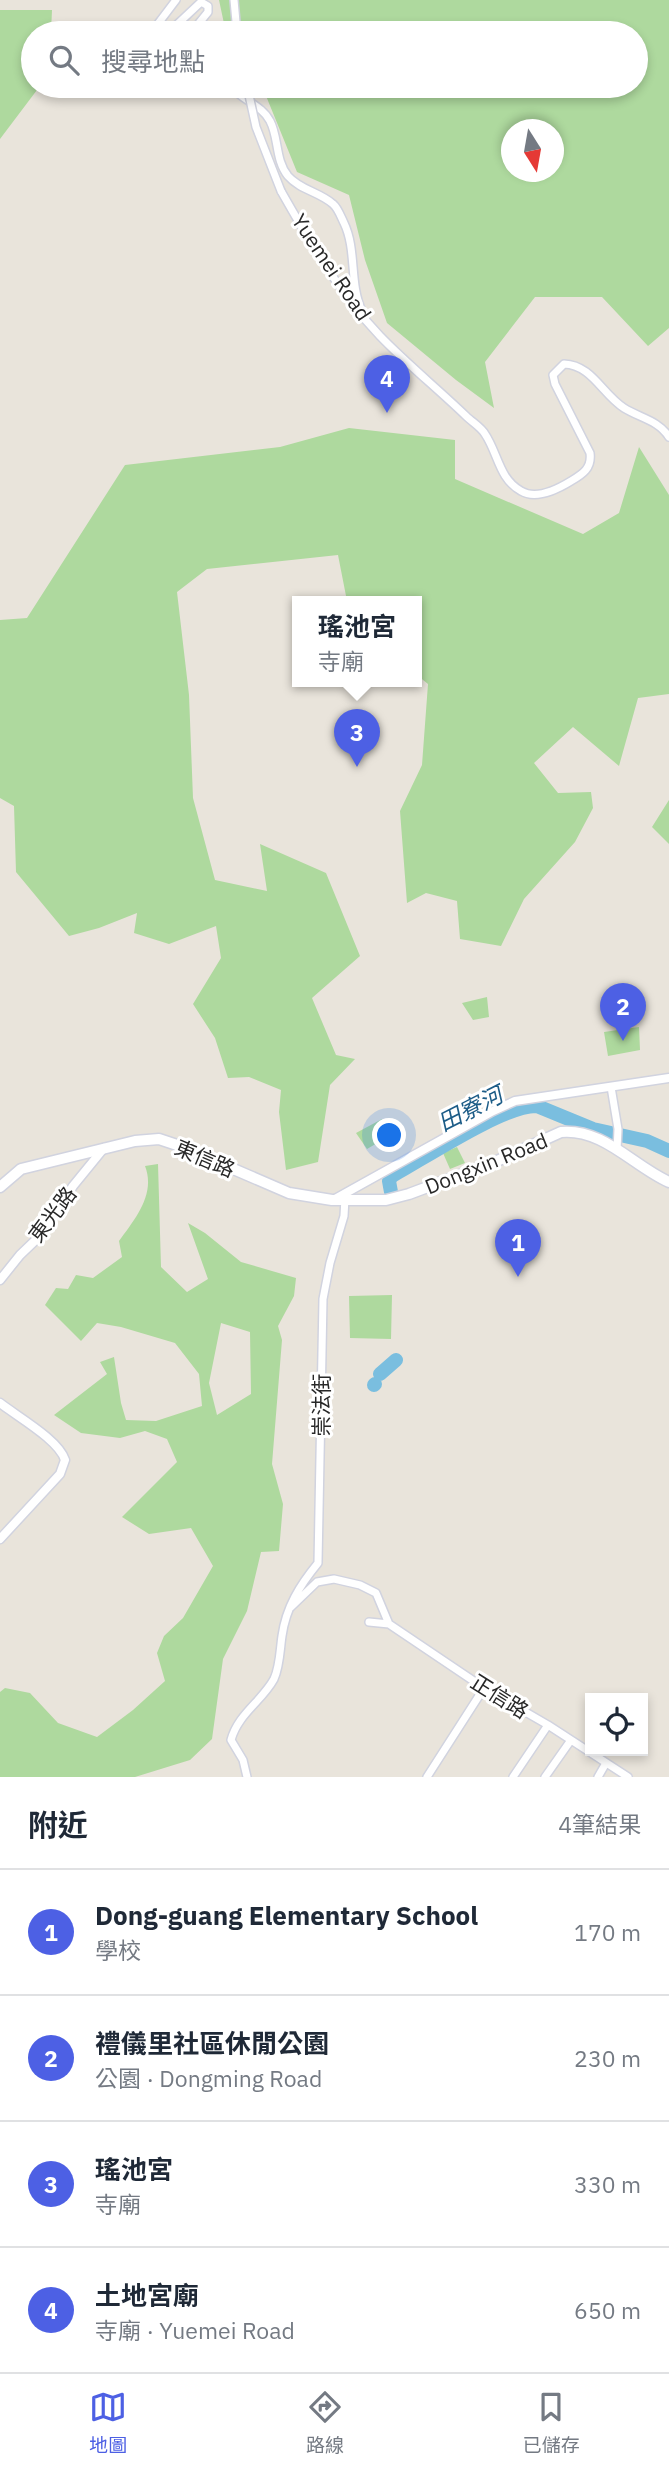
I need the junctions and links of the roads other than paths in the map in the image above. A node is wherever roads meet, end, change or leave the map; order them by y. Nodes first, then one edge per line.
1 (176, 0) edge
2 (234, 0) edge
3 (159, 21) edge
4 (181, 21) edge
5 (201, 21) edge
6 (236, 21) edge
7 (242, 98) edge
8 (250, 98) edge
9 (367, 321) junction
10 (669, 437) edge
11 (669, 1078) edge
12 (611, 1087) junction
13 (618, 1146) junction
14 (104, 1148) junction
15 (669, 1182) edge
16 (0, 1187) edge
17 (345, 1197) junction
18 (332, 1200) joint
19 (0, 1280) edge
20 (0, 1403) edge
21 (0, 1539) edge
22 (288, 1610) junction
23 (369, 1622) dead end
24 (389, 1624) junction
25 (484, 1688) junction
26 (548, 1725) junction
27 (570, 1740) junction
28 (606, 1763) junction
29 (247, 1777) edge
30 (427, 1777) edge
31 (513, 1777) edge
32 (545, 1777) edge
33 (598, 1777) edge
34 (628, 1777) edge

1 - 3 street
2 - 6 street
4 - 5 street
7 - 9 street
8 - 9 street, Yuemei Road, bridge
9 - 10 street, Yuemei Road
11 - 12 street
12 - 13 street
12 - 17 street
13 - 15 main road, Dongxin Road
13 - 17 main road, Dongxin Road
14 - 16 main road, 東信路
14 - 18 main road, 東信路
14 - 19 street, 東光路
17 - 18 main road, Dongxin Road
17 - 22 street, 崇法街
20 - 21 street
22 - 24 street
22 - 29 street, 崇法街
23 - 24 street, 正信路
24 - 25 street, 正信路
25 - 26 street, 正信路
25 - 30 street
26 - 27 street, 正信路
26 - 31 street
27 - 28 street, 正信路
27 - 32 street
28 - 33 street
28 - 34 street, 正信路

